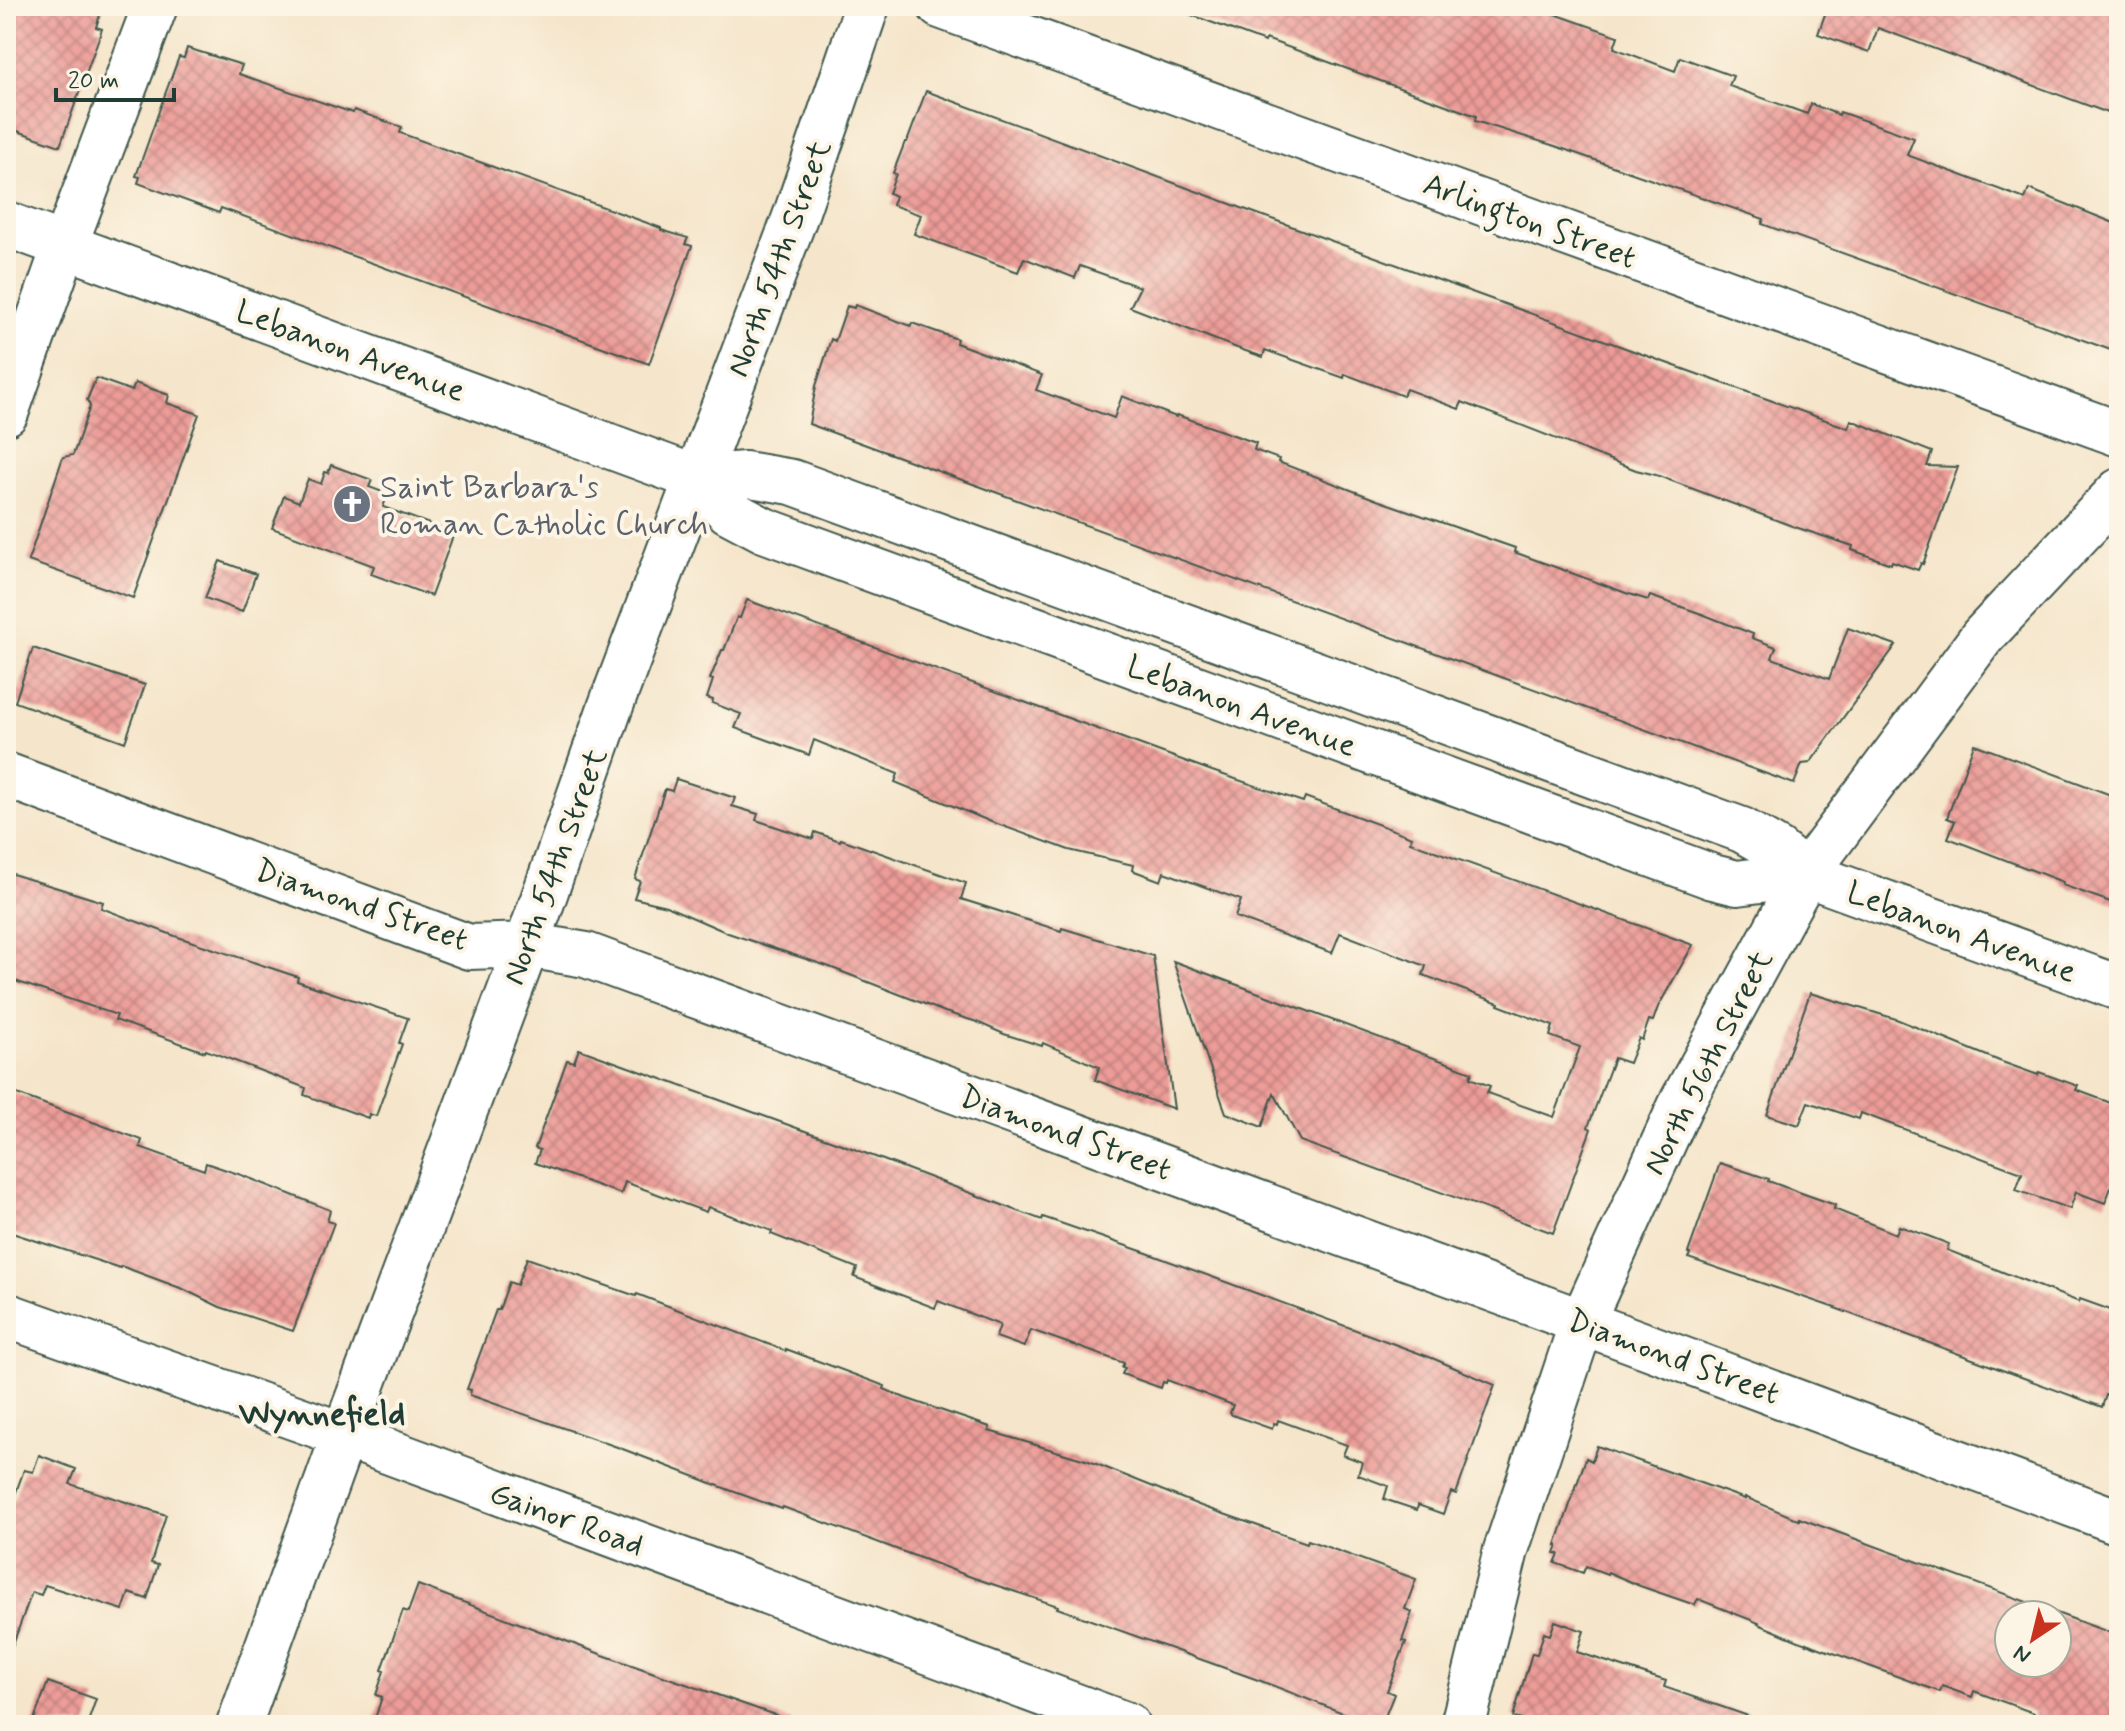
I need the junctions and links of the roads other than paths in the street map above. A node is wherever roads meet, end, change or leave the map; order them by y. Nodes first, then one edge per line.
1 (155, 6) edge
2 (867, 6) edge
3 (940, 6) edge
4 (6, 224) edge
5 (65, 245) junction
6 (6, 413) edge
7 (2119, 434) edge
8 (696, 478) junction
9 (2119, 491) edge
10 (6, 775) edge
11 (1806, 874) junction
12 (527, 945) junction
13 (2119, 988) edge
14 (6, 1315) edge
15 (1582, 1322) junction
16 (344, 1435) junction
17 (2119, 1522) edge
18 (239, 1725) edge
19 (1127, 1725) edge
20 (1463, 1725) edge

1 - 5 street
2 - 8 street, North 54th Street
3 - 7 street, Arlington Street
4 - 5 street, Lebanon Avenue
5 - 6 street
5 - 8 street, Lebanon Avenue
8 - 11 street, Lebanon Avenue
8 - 12 street, North 54th Street
9 - 11 street, North 56th Street
10 - 12 street, Diamond Street
11 - 13 street, Lebanon Avenue
11 - 15 street, North 56th Street
12 - 15 street, Diamond Street
12 - 16 street, North 54th Street
14 - 16 street, Gainor Road
15 - 17 street, Diamond Street
15 - 20 street, North 56th Street
16 - 18 street, North 54th Street
16 - 19 street, Gainor Road

